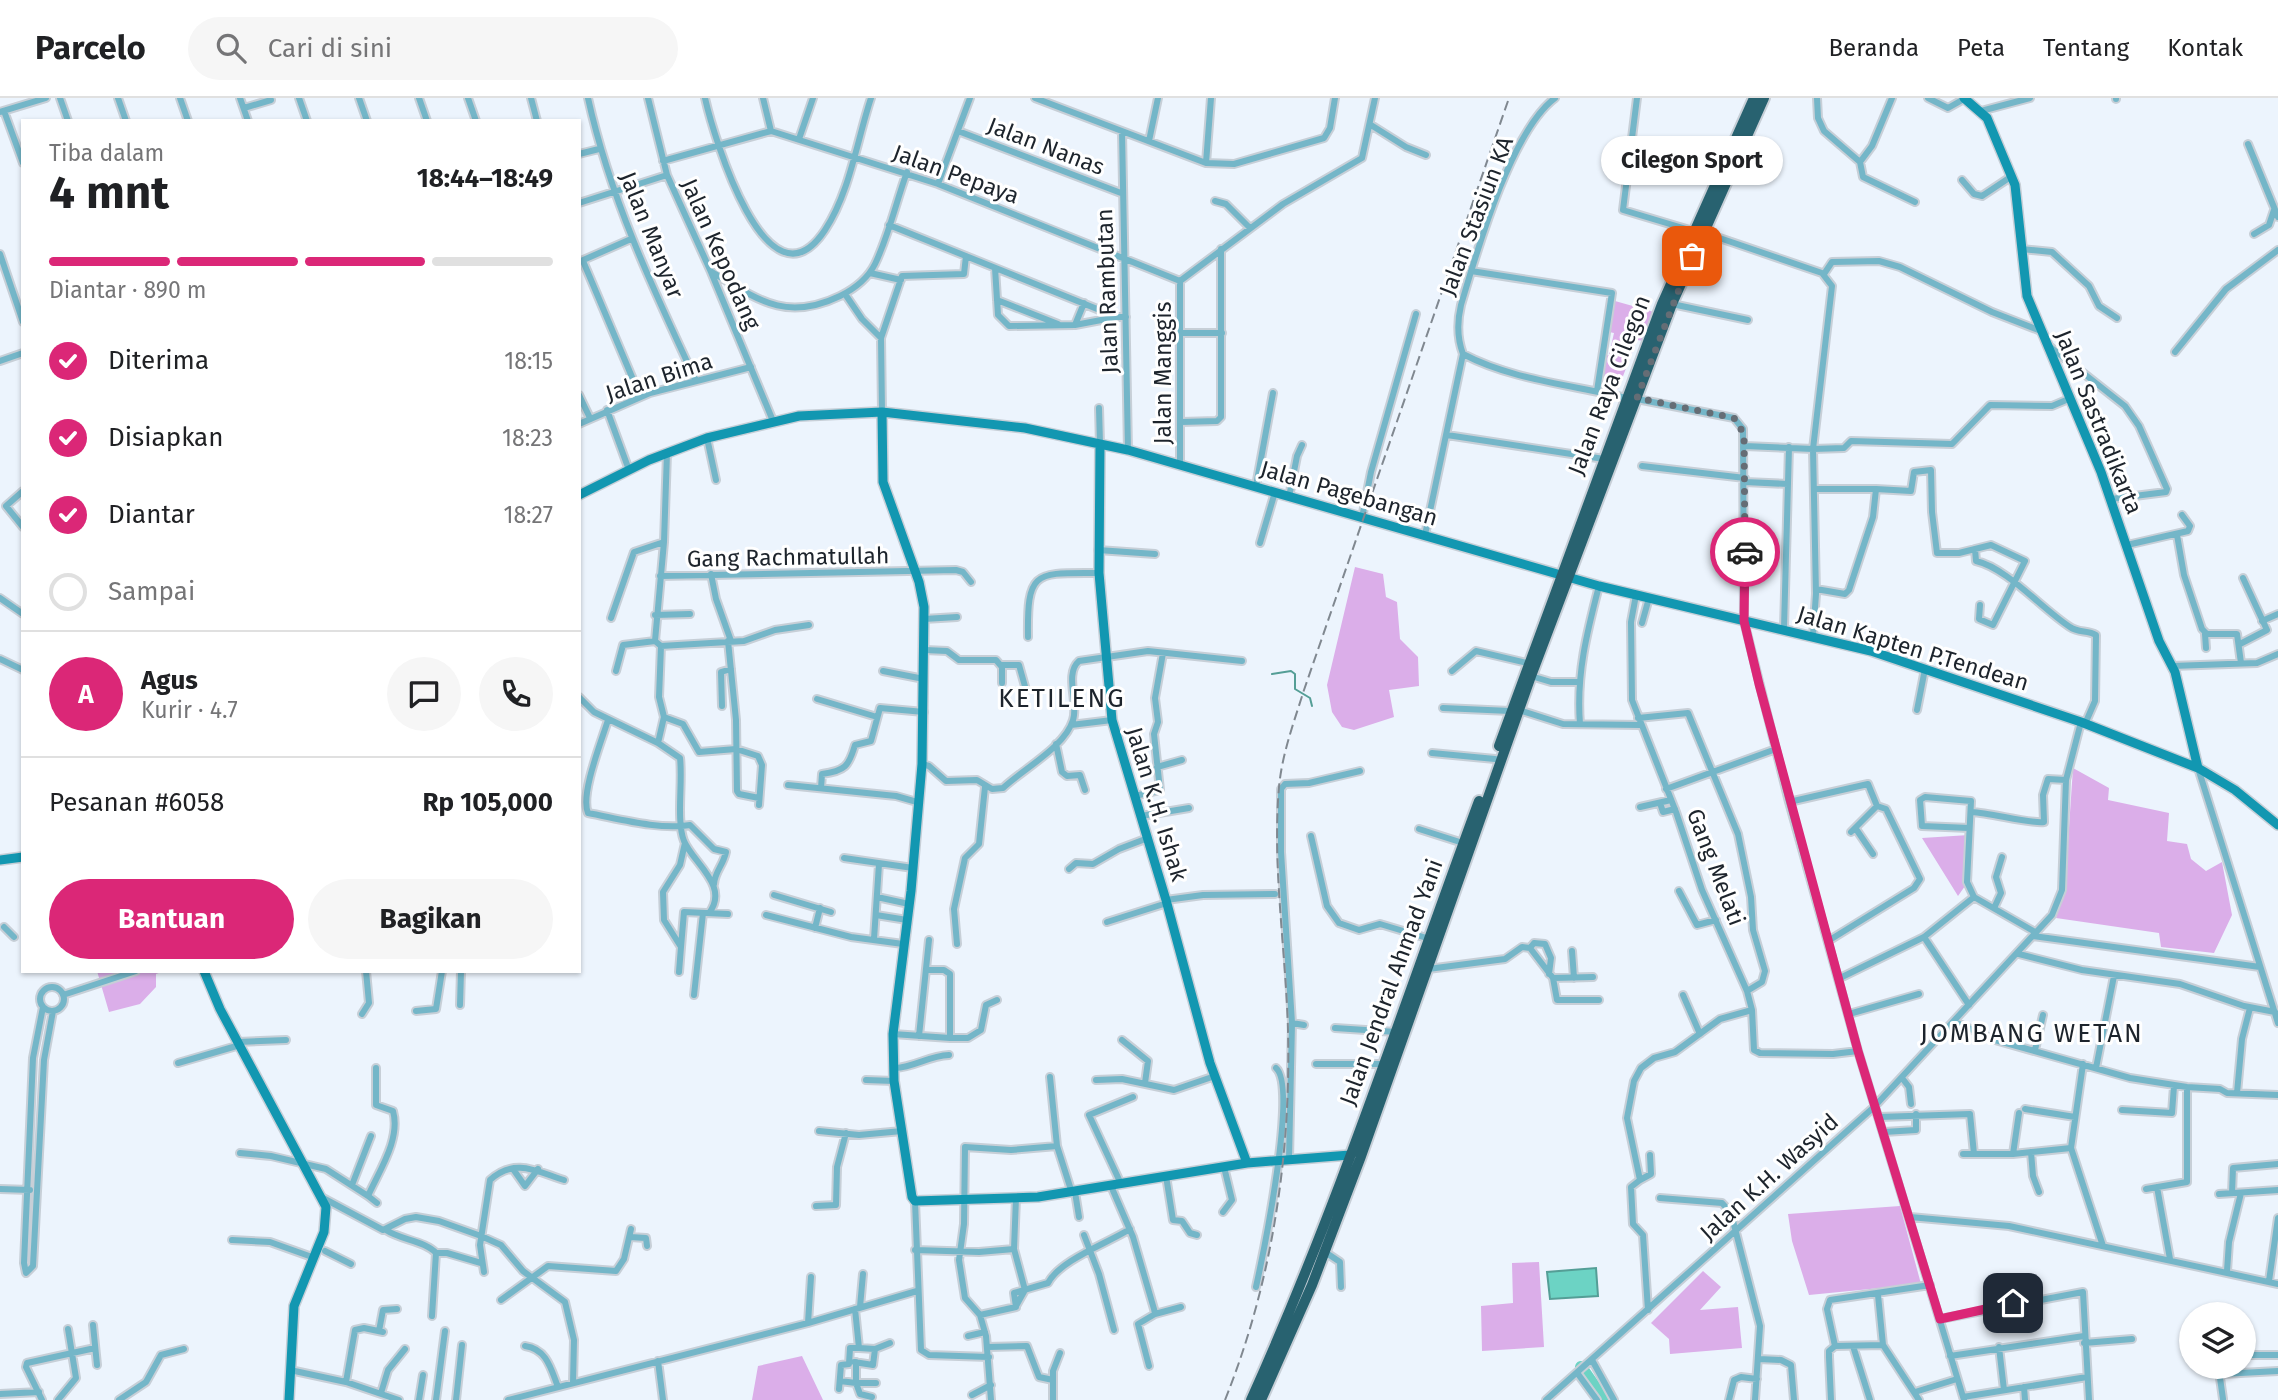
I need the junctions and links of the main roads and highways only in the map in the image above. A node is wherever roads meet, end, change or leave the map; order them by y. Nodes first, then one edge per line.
1 (1754, 98) edge
2 (1764, 98) edge
3 (1698, 232) junction
4 (1650, 351) junction
5 (1631, 398) junction
6 (1564, 575) junction
7 (1515, 710) junction
8 (1355, 1157) junction
9 (1251, 1400) edge
10 (1261, 1400) edge

1 - 3 highway, Jalan Raya Cilegon
2 - 3 highway, Jalan Raya Cilegon
3 - 4 highway, Jalan Raya Cilegon
3 - 4 highway, Jalan Raya Cilegon
4 - 5 highway, Jalan Raya Cilegon
5 - 6 highway, Jalan Raya Cilegon
5 - 6 highway, Jalan Raya Cilegon
6 - 7 highway, Jalan Jendral Ahmad Yani
6 - 7 highway, Jalan Jendral Ahmad Yani
7 - 8 highway, Jalan Jendral Ahmad Yani
7 - 8 highway, Jalan Jendral Ahmad Yani
8 - 9 highway, Jalan Jendral Ahmad Yani
8 - 10 highway, Jalan Jendral Ahmad Yani

